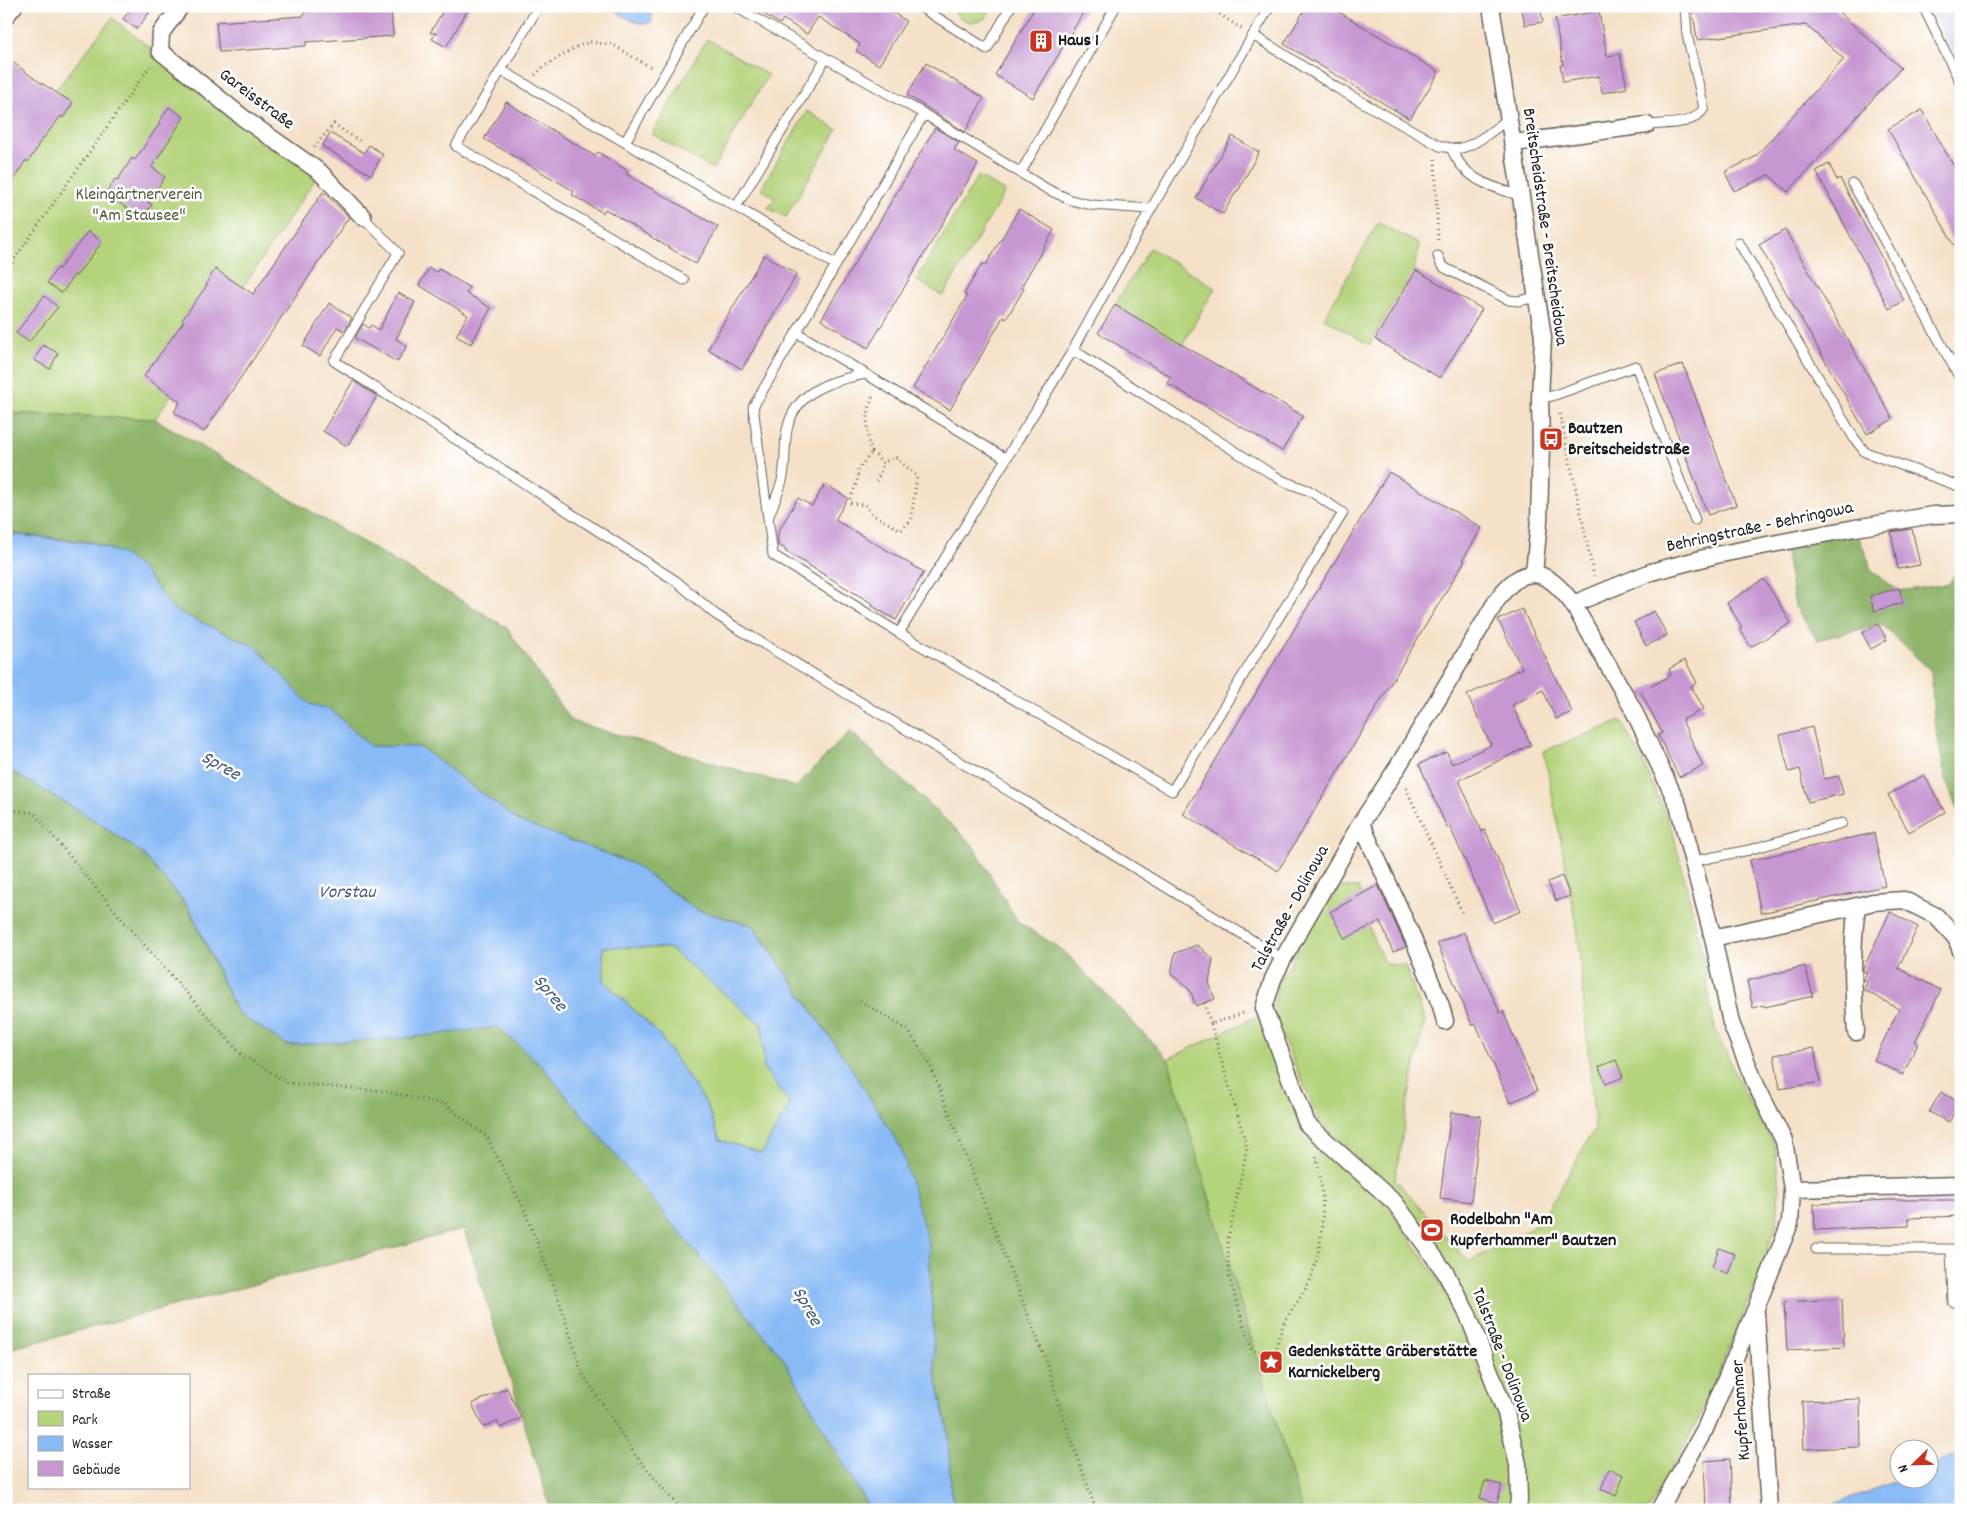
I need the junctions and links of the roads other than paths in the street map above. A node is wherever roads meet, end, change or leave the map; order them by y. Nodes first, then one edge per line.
1 (14, 6) edge
2 (181, 6) edge
3 (539, 6) edge
4 (704, 6) edge
5 (734, 6) edge
6 (919, 6) edge
7 (1012, 6) edge
8 (1116, 6) edge
9 (1270, 6) edge
10 (1491, 6) edge
11 (1685, 6) edge
12 (1923, 6) edge
13 (6, 16) edge
14 (1253, 36) junction
15 (826, 58) junction
16 (501, 70) junction
17 (1961, 84) edge
18 (924, 114) junction
19 (1509, 118) junction
20 (1647, 125) joint
21 (625, 142) junction
22 (1514, 143) junction
23 (1451, 148) junction
24 (1021, 172) junction
25 (1854, 184) dead end
26 (1522, 196) junction
27 (736, 207) junction
28 (1151, 210) junction
29 (362, 217) joint
30 (1739, 243) dead end
31 (1438, 256) road end
32 (836, 265) junction
33 (684, 280) dead end
34 (1537, 297) junction
35 (796, 332) junction
36 (1072, 350) junction
37 (866, 374) junction
38 (1961, 380) edge
39 (1548, 397) junction
40 (1005, 458) junction
41 (1961, 487) edge
42 (1961, 514) edge
43 (768, 518) junction
44 (1695, 520) dead end
45 (1534, 574) junction
46 (1573, 604) junction
47 (899, 633) junction
48 (1842, 822) dead end
49 (1361, 824) junction
50 (1694, 861) junction
51 (1857, 906) junction
52 (1713, 938) junction
53 (1961, 951) edge
54 (1282, 959) junction
55 (1445, 1021) dead end
56 (1856, 1032) dead end
57 (1961, 1185) edge
58 (1792, 1189) junction
59 (1816, 1249) dead end
60 (1961, 1302) edge
61 (1756, 1308) junction
62 (1517, 1510) edge
63 (1659, 1510) edge
64 (1768, 1510) edge

1 - 13 street
2 - 29 street, Gareisstraße
3 - 16 lane
4 - 21 lane
5 - 15 lane
6 - 7 lane
8 - 24 lane
9 - 14 lane
10 - 19 street, Breitscheidstraße - Breitscheidowa
11 - 20 lane
12 - 17 lane
14 - 23 lane
14 - 28 lane
15 - 18 lane
15 - 27 lane
16 - 21 lane
16 - 33 lane
18 - 24 lane
18 - 32 lane
19 - 22 street, Breitscheidstraße - Breitscheidowa
19 - 23 lane
20 - 22 street
21 - 27 lane
22 - 26 street, Breitscheidstraße - Breitscheidowa
23 - 26 lane
24 - 28 lane
25 - 38 lane
26 - 34 street, Breitscheidstraße - Breitscheidowa
27 - 32 lane
28 - 36 lane
29 - 54 lane
30 - 41 lane
31 - 34 lane
32 - 35 lane
34 - 39 street, Breitscheidstraße - Breitscheidowa
35 - 37 lane
35 - 43 lane
36 - 40 lane
36 - 47 lane
37 - 40 lane
37 - 43 lane
39 - 44 lane
39 - 45 street, Breitscheidstraße - Breitscheidowa
40 - 47 lane
42 - 46 street, Behringstraße - Behringowa
43 - 47 lane
45 - 46 street
45 - 49 street, Talstraße - Dolinowa
46 - 50 street
48 - 50 lane
49 - 54 street, Talstraße - Dolinowa
49 - 55 street
50 - 52 street
51 - 52 street
51 - 53 street
51 - 56 street
52 - 58 street
54 - 62 street, Talstraße - Dolinowa
57 - 58 street
58 - 61 street
59 - 60 lane
61 - 63 street
61 - 64 street, Kupferhammer

